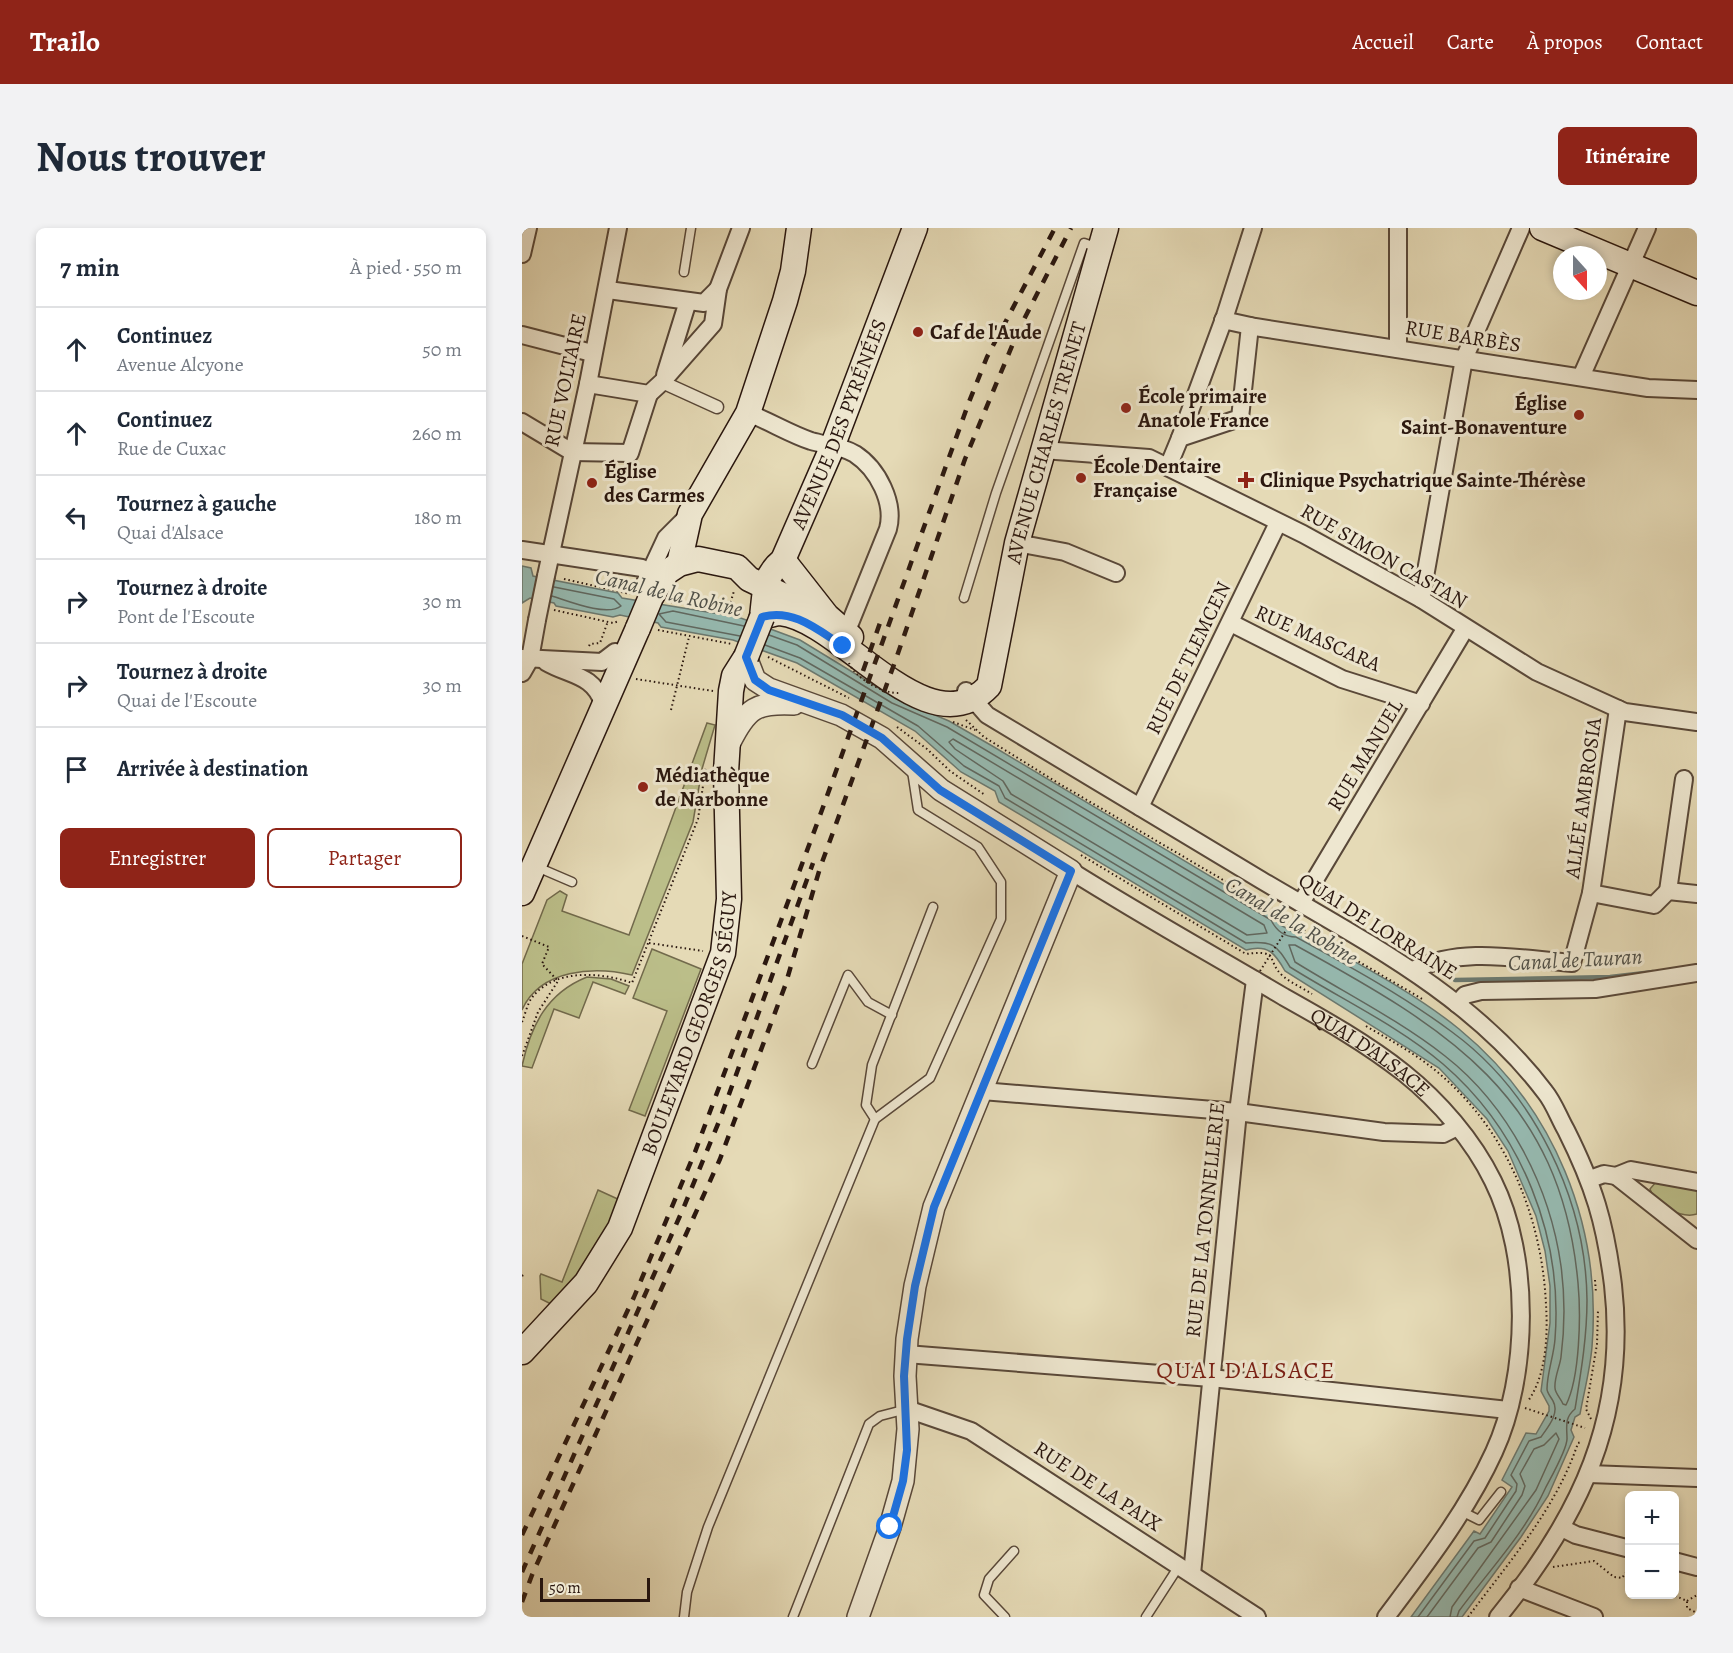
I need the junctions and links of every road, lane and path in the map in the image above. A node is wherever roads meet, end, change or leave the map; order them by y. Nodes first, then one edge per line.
1 (528, 228) edge
2 (618, 228) edge
3 (691, 228) edge
4 (741, 228) edge
5 (799, 228) edge
6 (915, 228) edge
7 (1253, 228) edge
8 (1398, 228) edge
9 (1521, 228) edge
10 (1542, 228) edge
11 (1647, 228) edge
12 (1103, 238) edge
13 (522, 254) edge
14 (1630, 266) junction
15 (684, 272) dead end
16 (718, 289) junction
17 (608, 290) junction
18 (1697, 293) edge
19 (688, 301) junction
20 (1223, 320) junction
21 (1251, 326) junction
22 (522, 335) edge
23 (1398, 349) junction
24 (592, 353) junction
25 (1464, 359) junction
26 (1581, 377) junction
27 (662, 382) junction
28 (588, 384) junction
29 (1697, 390) edge
30 (649, 393) junction
31 (717, 407) dead end
32 (748, 413) junction
33 (522, 422) edge
34 (1180, 438) junction
35 (832, 444) junction
36 (1043, 450) junction
37 (572, 452) junction
38 (1168, 467) junction
39 (690, 514) junction
40 (1275, 529) dead end
41 (1017, 543) junction
42 (522, 550) edge
43 (550, 556) junction
44 (783, 560) junction
45 (679, 564) junction
46 (1116, 573) dead end
47 (564, 579) dead end
48 (757, 583) junction
49 (649, 592) junction
50 (964, 598) dead end
51 (1421, 600) junction
52 (732, 601) dead end
53 (728, 611) junction
54 (540, 614) junction
55 (827, 616) junction
56 (755, 618) junction
57 (608, 621) junction
58 (1231, 623) junction
59 (635, 625) junction
60 (1465, 629) junction
61 (846, 633) junction
62 (590, 644) dead end
63 (615, 652) junction
64 (746, 657) junction
65 (529, 662) edge
66 (849, 663) dead end
67 (849, 669) dead end
68 (616, 676) junction
69 (678, 687) junction
70 (731, 691) junction
71 (899, 693) dead end
72 (968, 694) junction
73 (898, 698) dead end
74 (603, 703) junction
75 (1421, 704) junction
76 (815, 705) junction
77 (1618, 709) junction
78 (671, 710) dead end
79 (945, 718) dead end
80 (1697, 722) edge
81 (730, 742) junction
82 (911, 764) junction
83 (706, 765) dead end
84 (1684, 779) dead end
85 (982, 792) dead end
86 (990, 799) dead end
87 (1140, 807) junction
88 (1075, 863) junction
89 (526, 882) edge
90 (572, 882) dead end
91 (1668, 891) junction
92 (1591, 893) junction
93 (1697, 894) edge
94 (933, 907) dead end
95 (1298, 910) junction
96 (522, 936) edge
97 (649, 943) junction
98 (723, 953) junction
99 (1413, 970) junction
100 (1697, 974) edge
101 (1258, 976) junction
102 (558, 981) junction
103 (1319, 998) dead end
104 (1457, 1004) junction
105 (1432, 1005) dead end
106 (892, 1015) junction
107 (1358, 1021) dead end
108 (522, 1022) edge
109 (522, 1056) edge
110 (812, 1064) dead end
111 (981, 1094) junction
112 (1238, 1112) junction
113 (875, 1119) junction
114 (1457, 1128) junction
115 (1657, 1173) junction
116 (1616, 1176) junction
117 (1590, 1179) junction
118 (1697, 1182) edge
119 (1642, 1196) junction
120 (1664, 1214) junction
121 (1697, 1222) edge
122 (1697, 1239) edge
123 (1594, 1272) dead end
124 (1597, 1295) dead end
125 (1598, 1306) dead end
126 (522, 1352) edge
127 (906, 1354) junction
128 (1211, 1378) junction
129 (1528, 1408) dead end
130 (907, 1409) junction
131 (1516, 1409) junction
132 (1595, 1424) dead end
133 (1589, 1430) dead end
134 (1584, 1442) dead end
135 (1589, 1474) junction
136 (1697, 1478) edge
137 (1501, 1492) dead end
138 (1460, 1511) junction
139 (1562, 1528) junction
140 (1625, 1549) edge
141 (1014, 1551) dead end
142 (1585, 1557) dead end
143 (1538, 1561) junction
144 (1584, 1561) junction
145 (1679, 1563) edge
146 (1697, 1568) edge
147 (1186, 1570) junction
148 (1625, 1573) edge
149 (1519, 1588) junction
150 (1697, 1595) edge
151 (1679, 1598) edge
152 (1687, 1601) junction
153 (1697, 1614) edge
154 (684, 1617) edge
155 (793, 1617) edge
156 (858, 1617) edge
157 (1005, 1617) edge
158 (1146, 1617) edge
159 (1257, 1617) edge
160 (1386, 1617) edge
161 (1468, 1617) edge
162 (1498, 1617) edge
163 (1594, 1617) edge

1 - 13 street
2 - 17 street, RUE VOLTAIRE
3 - 15 lane
4 - 16 street
5 - 32 main road
6 - 35 main road, AVENUE DES PYRÉNÉES
7 - 20 street
8 - 23 street
9 - 25 street
10 - 14 main road
11 - 14 street
12 - 36 main road, AVENUE CHARLES TRENET
12 - 50 lane
14 - 18 main road
14 - 26 street
16 - 19 street
16 - 27 street
17 - 19 street
17 - 24 street, RUE VOLTAIRE
19 - 27 street
20 - 21 street, RUE BARBÈS
20 - 34 street
21 - 23 street, RUE BARBÈS
21 - 34 street
22 - 24 street
23 - 25 street, RUE BARBÈS
24 - 28 street, RUE VOLTAIRE
25 - 26 street, RUE BARBÈS
25 - 51 street
26 - 29 street, RUE BARBÈS
27 - 30 street
27 - 31 street
28 - 30 street
28 - 37 street, RUE VOLTAIRE
30 - 37 street
32 - 35 street
32 - 39 main road
33 - 37 street
34 - 38 street
35 - 44 main road, AVENUE DES PYRÉNÉES
35 - 61 street
36 - 38 street, RUE SIMON CASTAN
36 - 41 main road, AVENUE CHARLES TRENET
37 - 43 street, RUE VOLTAIRE
38 - 51 street, RUE SIMON CASTAN
39 - 45 main road
39 - 49 street
40 - 58 street, RUE DE TLEMCEN
41 - 46 street
41 - 72 main road, AVENUE CHARLES TRENET
42 - 43 street
43 - 49 street
43 - 54 street, RUE VOLTAIRE, bridge
44 - 48 main road, AVENUE DES PYRÉNÉES
44 - 55 main road
45 - 48 main road
45 - 49 main road
47 - 49 path
48 - 55 main road
48 - 56 main road, AVENUE DES PYRÉNÉES
49 - 53 path
49 - 59 main road, bridge
51 - 60 street, RUE SIMON CASTAN
52 - 53 path
53 - 56 path
54 - 57 path
54 - 65 street
55 - 61 main road
56 - 64 main road, AVENUE DES PYRÉNÉES, bridge
56 - 72 main road
57 - 59 path
57 - 62 path
58 - 75 street, RUE MASCARA
58 - 87 street, RUE DE TLEMCEN
59 - 63 street
59 - 68 main road
59 - 69 path
60 - 75 street, RUE MANUEL
60 - 77 street, RUE SIMON CASTAN
61 - 72 main road
63 - 65 street
63 - 74 street
64 - 70 main road, BOULEVARD GEORGES SÉGUY
64 - 76 street, QUAI D'ALSACE
65 - 74 street
66 - 71 path, bridge
67 - 73 path
68 - 69 path
68 - 74 main road
69 - 70 path
69 - 78 path
70 - 81 main road, BOULEVARD GEORGES SÉGUY
72 - 87 street, QUAI DE LORRAINE
74 - 89 main road
75 - 95 street, RUE MANUEL
76 - 81 street, QUAI D'ALSACE
76 - 82 street, QUAI D'ALSACE
77 - 80 street, RUE SIMON CASTAN
77 - 92 street, ALLÉE AMBROSIA
79 - 105 path
81 - 98 main road, BOULEVARD GEORGES SÉGUY
82 - 88 street, QUAI D'ALSACE
82 - 113 lane
83 - 97 path
84 - 91 street
85 - 86 path
87 - 95 street, QUAI DE LORRAINE
88 - 101 street, QUAI D'ALSACE
88 - 103 path
88 - 111 street
89 - 90 lane
91 - 92 street, ALLÉE AMBROSIA
91 - 93 street
92 - 99 street, ALLÉE AMBROSIA
94 - 106 lane
95 - 99 street, QUAI DE LORRAINE
95 - 101 path, bridge
96 - 102 path
97 - 98 path
97 - 102 path
98 - 126 main road, BOULEVARD GEORGES SÉGUY
99 - 104 street, QUAI DE LORRAINE
100 - 104 street
101 - 112 street, RUE DE LA TONNELLERIE
101 - 114 street, QUAI D'ALSACE
102 - 108 path
102 - 109 path
104 - 117 street, QUAI DE LORRAINE
106 - 110 lane
106 - 113 lane
107 - 131 path
111 - 112 street
111 - 127 street
112 - 114 street
112 - 128 street, RUE DE LA TONNELLERIE
113 - 154 lane
114 - 131 street, QUAI D'ALSACE
115 - 116 street
115 - 118 street
115 - 119 street
116 - 117 street
116 - 119 street
117 - 135 street, QUAI DE LORRAINE
119 - 120 street
120 - 121 street
120 - 122 street
123 - 124 path
125 - 132 path
127 - 128 street
127 - 130 street
128 - 131 street
128 - 147 street, RUE DE LA TONNELLERIE
129 - 133 path
130 - 147 street, RUE DE LA PAIX
130 - 155 lane
130 - 156 street
131 - 138 street, QUAI D'ALSACE
134 - 161 path
135 - 136 street
135 - 139 street, QUAI DE LORRAINE
137 - 138 lane
138 - 160 street, QUAI D'ALSACE
139 - 140 street
139 - 143 street, QUAI DE LORRAINE
141 - 157 lane
142 - 144 path
143 - 144 path
143 - 149 street, QUAI DE LORRAINE
144 - 148 path
145 - 146 street
147 - 158 lane
147 - 159 street, RUE DE LA PAIX
149 - 162 street, QUAI DE LORRAINE
149 - 163 street
150 - 152 path
151 - 152 path
152 - 153 path

